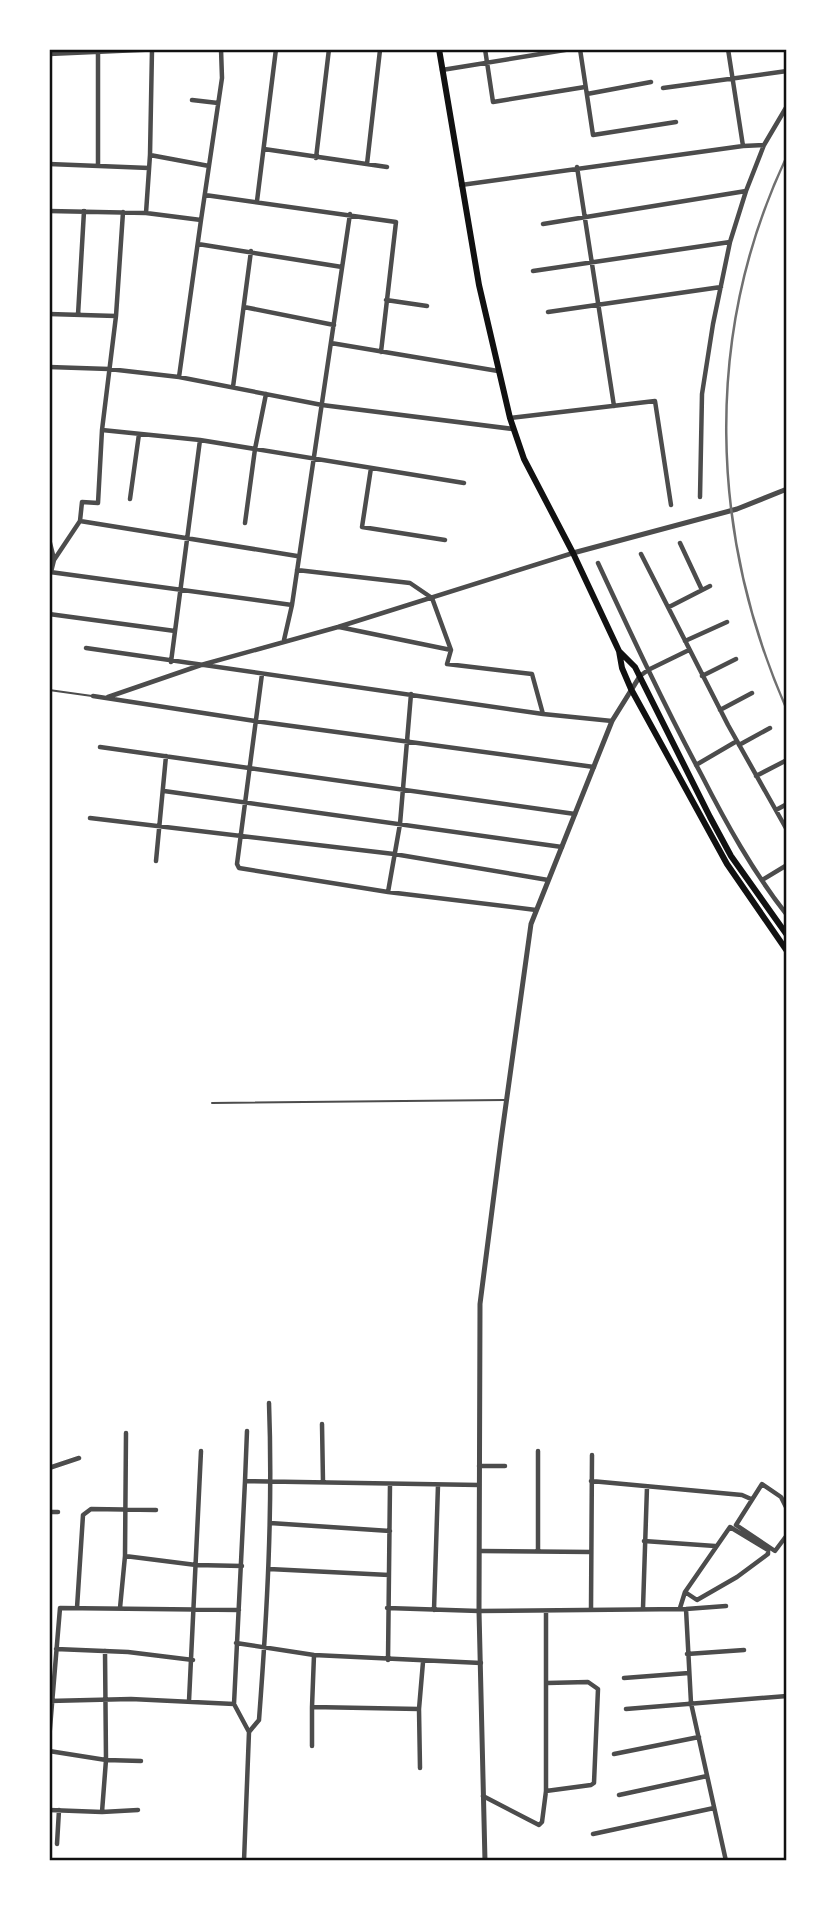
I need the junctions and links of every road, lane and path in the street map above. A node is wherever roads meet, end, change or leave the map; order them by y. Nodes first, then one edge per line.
1 (162, 49) edge
2 (221, 49) edge
3 (276, 49) edge
4 (329, 49) edge
5 (439, 49) edge
6 (485, 49) edge
7 (571, 49) edge
8 (580, 49) edge
9 (728, 49) edge
10 (152, 50) edge
11 (380, 50) edge
12 (98, 52) junction
13 (49, 54) edge
14 (487, 63) junction
15 (49, 70) edge
16 (442, 70) junction
17 (787, 71) edge
18 (732, 78) junction
19 (651, 82) dead end
20 (585, 87) junction
21 (663, 88) dead end
22 (587, 94) junction
23 (192, 100) dead end
24 (218, 103) junction
25 (787, 106) edge
26 (676, 122) dead end
27 (764, 145) junction
28 (743, 146) junction
29 (264, 149) junction
30 (150, 155) junction
31 (316, 158) junction
32 (49, 164) edge
33 (98, 164) junction
34 (368, 164) junction
35 (209, 166) junction
36 (387, 167) dead end
37 (577, 167) junction
38 (149, 168) junction
39 (460, 185) junction
40 (746, 191) junction
41 (205, 195) junction
42 (257, 201) junction
43 (49, 211) edge
44 (84, 211) junction
45 (123, 212) junction
46 (146, 213) junction
47 (350, 214) junction
48 (584, 217) junction
49 (201, 220) junction
50 (543, 224) dead end
51 (730, 242) junction
52 (198, 244) junction
53 (251, 251) junction
54 (591, 261) junction
55 (342, 267) junction
56 (533, 271) dead end
57 (721, 287) junction
58 (386, 300) junction
59 (598, 304) junction
60 (427, 306) dead end
61 (244, 307) junction
62 (548, 312) dead end
63 (49, 314) edge
64 (78, 315) junction
65 (116, 316) junction
66 (334, 325) junction
67 (331, 343) junction
68 (381, 352) junction
69 (49, 367) edge
70 (109, 369) junction
71 (498, 371) junction
72 (179, 377) junction
73 (233, 387) junction
74 (266, 394) junction
75 (322, 405) junction
76 (614, 406) junction
77 (510, 418) junction
78 (513, 429) junction
79 (102, 430) junction
80 (139, 434) junction
81 (200, 440) junction
82 (255, 449) junction
83 (313, 460) junction
84 (371, 468) junction
85 (464, 483) dead end
86 (787, 489) edge
87 (701, 497) dead end
88 (130, 499) dead end
89 (671, 505) dead end
90 (80, 521) junction
91 (245, 523) dead end
92 (187, 538) junction
93 (49, 539) edge
94 (445, 540) dead end
95 (680, 543) dead end
96 (573, 553) junction
97 (641, 554) dead end
98 (298, 556) junction
99 (54, 560) junction
100 (598, 563) dead end
101 (297, 570) junction
102 (50, 572) edge
103 (710, 586) dead end
104 (181, 590) junction
105 (702, 590) junction
106 (432, 598) junction
107 (292, 605) junction
108 (669, 607) junction
109 (49, 614) edge
110 (727, 622) dead end
111 (338, 626) junction
112 (175, 631) junction
113 (284, 640) junction
114 (685, 641) junction
115 (86, 648) dead end
116 (451, 650) junction
117 (689, 650) junction
118 (619, 651) junction
119 (736, 659) dead end
120 (171, 662) junction
121 (201, 664) junction
122 (648, 670) junction
123 (262, 674) junction
124 (640, 676) junction
125 (702, 676) junction
126 (631, 689) junction
127 (49, 690) edge
128 (752, 693) dead end
129 (411, 694) junction
130 (93, 696) joint
131 (107, 697) junction
132 (720, 710) junction
133 (543, 714) junction
134 (256, 721) junction
135 (612, 721) junction
136 (770, 728) dead end
137 (407, 741) junction
138 (738, 743) junction
139 (100, 747) dead end
140 (166, 756) junction
141 (785, 761) dead end
142 (696, 765) junction
143 (249, 766) junction
144 (594, 767) junction
145 (756, 776) junction
146 (401, 789) junction
147 (164, 791) junction
148 (246, 802) junction
149 (787, 804) edge
150 (776, 810) junction
151 (575, 814) junction
152 (90, 818) dead end
153 (400, 824) junction
154 (161, 825) junction
155 (787, 830) edge
156 (242, 834) junction
157 (562, 847) junction
158 (394, 853) junction
159 (156, 861) dead end
160 (787, 865) edge
161 (548, 880) junction
162 (762, 880) junction
163 (388, 892) junction
164 (537, 911) junction
165 (787, 915) edge
166 (787, 934) edge
167 (787, 951) edge
168 (508, 1100) junction
169 (212, 1103) dead end
170 (269, 1403) dead end
171 (322, 1424) dead end
172 (247, 1431) dead end
173 (126, 1433) dead end
174 (201, 1451) dead end
175 (538, 1451) dead end
176 (592, 1455) dead end
177 (79, 1458) dead end
178 (479, 1466) junction
179 (505, 1466) dead end
180 (49, 1468) edge
181 (246, 1480) junction
182 (272, 1480) junction
183 (592, 1480) junction
184 (323, 1482) junction
185 (390, 1484) junction
186 (438, 1485) junction
187 (479, 1485) junction
188 (647, 1487) junction
189 (751, 1499) junction
190 (126, 1509) junction
191 (787, 1509) edge
192 (156, 1510) dead end
193 (49, 1512) edge
194 (58, 1512) dead end
195 (270, 1523) junction
196 (390, 1531) junction
197 (787, 1535) edge
198 (644, 1541) junction
199 (715, 1546) junction
200 (538, 1550) junction
201 (480, 1551) junction
202 (591, 1552) junction
203 (125, 1556) junction
204 (196, 1565) junction
205 (242, 1566) junction
206 (269, 1569) junction
207 (389, 1575) junction
208 (685, 1592) junction
209 (726, 1606) dead end
210 (77, 1608) junction
211 (120, 1608) junction
212 (387, 1608) junction
213 (643, 1608) junction
214 (194, 1609) junction
215 (239, 1609) junction
216 (683, 1609) junction
217 (434, 1610) junction
218 (591, 1610) junction
219 (479, 1611) junction
220 (546, 1611) junction
221 (236, 1643) junction
222 (264, 1648) junction
223 (56, 1649) junction
224 (744, 1650) dead end
225 (105, 1651) junction
226 (687, 1654) junction
227 (314, 1655) junction
228 (193, 1660) junction
229 (388, 1660) junction
230 (423, 1662) junction
231 (481, 1663) junction
232 (689, 1673) junction
233 (624, 1678) dead end
234 (547, 1683) junction
235 (787, 1696) edge
236 (105, 1699) junction
237 (51, 1701) edge
238 (189, 1701) junction
239 (691, 1703) junction
240 (234, 1704) junction
241 (312, 1707) junction
242 (419, 1709) junction
243 (625, 1709) dead end
244 (249, 1732) junction
245 (699, 1737) junction
246 (49, 1740) edge
247 (312, 1746) dead end
248 (49, 1751) edge
249 (614, 1754) dead end
250 (106, 1760) junction
251 (141, 1760) dead end
252 (420, 1768) dead end
253 (708, 1776) junction
254 (546, 1791) junction
255 (482, 1795) junction
256 (619, 1795) dead end
257 (714, 1808) junction
258 (49, 1810) edge
259 (59, 1810) junction
260 (138, 1810) dead end
261 (103, 1812) junction
262 (593, 1834) dead end
263 (57, 1844) dead end
264 (244, 1861) edge
265 (485, 1861) edge
266 (726, 1861) edge

1 - 10 street
2 - 24 street
3 - 29 street
4 - 31 street
5 - 16 main road
6 - 14 street
7 - 14 street
8 - 20 street
9 - 18 street
10 - 12 street
10 - 30 street
11 - 34 street
12 - 13 street
12 - 33 street
13 - 15 street
14 - 16 street
14 - 20 street
16 - 39 main road
17 - 18 street
18 - 21 street
18 - 28 street
19 - 22 street
20 - 22 street
22 - 26 street
23 - 24 street
24 - 35 street
25 - 27 street
27 - 28 street
27 - 40 street
28 - 37 street
29 - 31 street
29 - 42 street
30 - 35 street
30 - 38 street
31 - 34 street
32 - 33 street
33 - 38 street
34 - 36 street
35 - 41 street
37 - 39 street
37 - 48 street
38 - 46 street
39 - 71 main road
40 - 48 street
40 - 51 street
41 - 42 street
41 - 49 street
42 - 47 street
43 - 44 street
44 - 45 street
44 - 64 street
45 - 46 street
45 - 65 street
46 - 49 street
47 - 55 street
47 - 58 street
48 - 50 street
48 - 54 street
49 - 52 street
51 - 54 street
51 - 57 street
52 - 53 street
52 - 72 street
53 - 55 street
53 - 61 street
54 - 56 street
54 - 59 street
55 - 66 street
57 - 59 street
57 - 87 street
58 - 60 street
58 - 68 street
59 - 62 street
59 - 76 street
61 - 66 street
61 - 73 street
63 - 64 street
64 - 65 street
65 - 70 street
66 - 67 street
67 - 68 street
67 - 75 street
68 - 71 street
69 - 70 street
70 - 72 street
70 - 79 street
71 - 77 main road
72 - 73 street
73 - 74 street
74 - 75 street
74 - 82 street
75 - 78 street
75 - 83 street
76 - 77 street
76 - 89 street
77 - 78 main road
78 - 96 main road
79 - 80 street
79 - 90 street
80 - 81 street
80 - 88 street
81 - 82 street
81 - 92 street
82 - 83 street
82 - 91 street
83 - 84 street
83 - 98 street
84 - 85 street
84 - 94 street
86 - 96 street
90 - 92 street
90 - 99 street
92 - 98 street
92 - 104 street
93 - 99 street
95 - 105 street
96 - 106 street
96 - 118 main road
97 - 108 street
98 - 101 street
99 - 102 street
100 - 122 street
101 - 106 street
101 - 107 street
102 - 104 street
103 - 105 street
104 - 107 street
104 - 112 street
105 - 108 street
106 - 111 street
106 - 116 street
107 - 113 street
108 - 114 street
109 - 112 street
110 - 114 street
111 - 113 street
111 - 116 street
112 - 120 street
113 - 121 street
114 - 117 street
115 - 120 street
116 - 133 street
117 - 122 street
117 - 125 street
118 - 124 main road
118 - 126 main road
119 - 125 street
120 - 121 street
121 - 123 street
121 - 131 street
122 - 124 street
122 - 142 street
123 - 129 street
123 - 134 street
124 - 126 street
124 - 166 main road
125 - 132 street
126 - 135 street
126 - 167 main road
127 - 130 lane
128 - 132 street
129 - 133 street
129 - 137 street
130 - 131 street
131 - 134 street
132 - 138 street
133 - 135 street
134 - 137 street
134 - 143 street
135 - 144 street
136 - 138 street
137 - 144 street
137 - 146 street
138 - 142 street
138 - 145 street
139 - 140 street
140 - 143 street
140 - 147 street
141 - 145 street
142 - 162 street
143 - 146 street
143 - 148 street
144 - 151 street
145 - 150 street
146 - 151 street
146 - 153 street
147 - 148 street
147 - 154 street
148 - 153 street
148 - 156 street
149 - 150 street
150 - 155 street
151 - 157 street
152 - 154 street
153 - 157 street
153 - 158 street
154 - 156 street
154 - 159 street
156 - 158 street
156 - 163 street
157 - 161 street
158 - 161 street
158 - 163 street
160 - 162 street
161 - 164 street
162 - 165 street
163 - 164 street
164 - 168 street
168 - 169 lane
168 - 178 street
170 - 182 street
171 - 184 street
172 - 181 street
173 - 190 street
174 - 204 street
175 - 200 street
176 - 183 street
177 - 180 street
178 - 179 street
178 - 187 street
181 - 182 street
181 - 205 street
182 - 184 street
182 - 195 street
183 - 188 street
183 - 202 street
184 - 185 street
185 - 186 street
185 - 196 street
186 - 187 street
186 - 217 street
187 - 201 street
188 - 189 street
188 - 198 street
189 - 191 street
189 - 197 street
190 - 192 street
190 - 203 street
190 - 210 street
193 - 194 street
195 - 196 street
195 - 206 street
196 - 207 street
198 - 199 street
198 - 213 street
199 - 208 street
199 - 208 street
200 - 201 street
200 - 202 street
201 - 219 street
202 - 218 street
203 - 204 street
203 - 211 street
204 - 205 street
204 - 214 street
205 - 215 street
206 - 207 street
206 - 222 street
207 - 212 street
208 - 216 street
209 - 216 street
210 - 211 street
210 - 223 street
211 - 214 street
212 - 217 street
212 - 229 street
213 - 216 street
213 - 218 street
214 - 215 street
214 - 228 street
215 - 221 street
216 - 226 street
217 - 219 street
218 - 220 street
219 - 220 street
219 - 231 street
220 - 234 street
221 - 222 street
221 - 240 street
222 - 227 street
222 - 244 street
223 - 225 street
223 - 237 street
224 - 226 street
225 - 228 street
225 - 236 street
226 - 232 street
227 - 229 street
227 - 241 street
228 - 238 street
229 - 230 street
230 - 231 street
230 - 242 street
231 - 255 street
232 - 233 street
232 - 239 street
234 - 254 street
234 - 254 street
235 - 239 street
236 - 237 street
236 - 238 street
236 - 250 street
237 - 246 street
238 - 240 street
239 - 243 street
239 - 245 street
240 - 244 street
241 - 242 street
241 - 247 street
242 - 252 street
244 - 264 street
245 - 249 street
245 - 253 street
248 - 250 street
250 - 251 street
250 - 261 street
253 - 256 street
253 - 257 street
254 - 255 street
255 - 265 street
257 - 262 street
257 - 266 street
258 - 259 street
259 - 261 street
259 - 263 street
260 - 261 street

